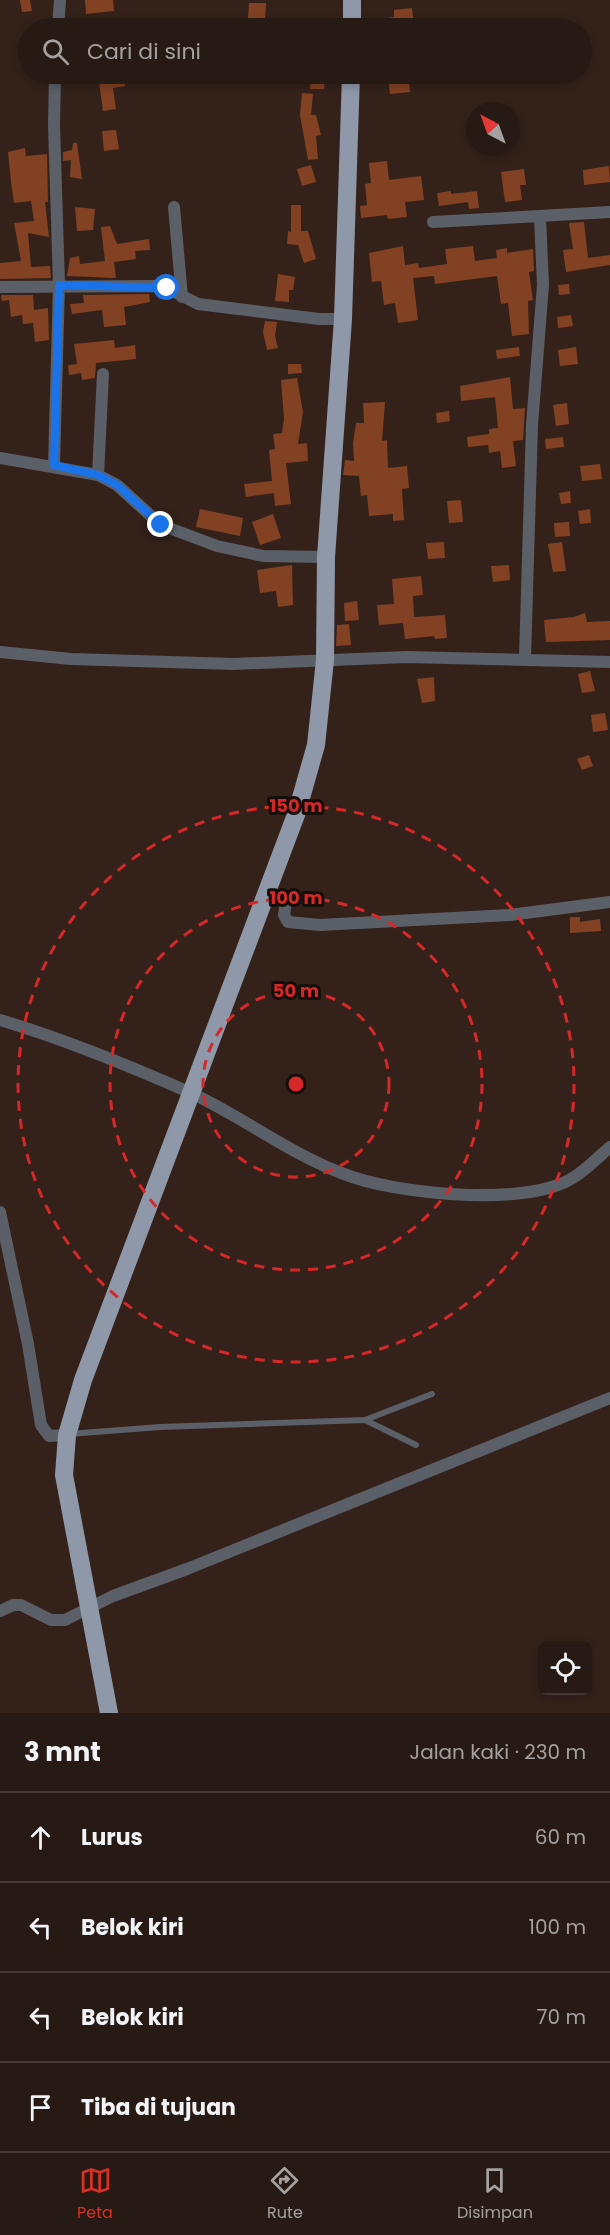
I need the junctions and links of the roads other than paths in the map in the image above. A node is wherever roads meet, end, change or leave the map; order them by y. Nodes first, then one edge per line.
1 (60, 0) edge
2 (352, 0) edge
3 (59, 18) edge
4 (352, 18) edge
5 (55, 84) edge
6 (351, 84) edge
7 (174, 207) dead end
8 (610, 212) edge
9 (540, 217) junction
10 (433, 222) dead end
11 (59, 285) junction
12 (0, 287) edge
13 (182, 297) junction
14 (343, 319) junction
15 (104, 374) dead end
16 (0, 458) edge
17 (54, 465) junction
18 (98, 475) junction
19 (326, 557) junction
20 (0, 652) edge
21 (525, 658) junction
22 (325, 660) junction
23 (610, 662) edge
24 (264, 896) junction
25 (610, 902) edge
26 (0, 1020) edge
27 (192, 1094) junction
28 (610, 1148) edge
29 (0, 1212) edge
30 (432, 1394) dead end
31 (610, 1398) edge
32 (365, 1420) junction
33 (67, 1435) junction
34 (416, 1445) dead end
35 (90, 1608) junction
36 (0, 1611) edge
37 (109, 1713) edge

1 - 3 street
2 - 4 main road
5 - 11 street
6 - 14 main road
7 - 13 street
8 - 9 street
9 - 10 street
9 - 21 street
11 - 12 street
11 - 13 street
11 - 17 street
13 - 14 street
14 - 19 main road
15 - 18 street
16 - 17 street
17 - 18 street
18 - 19 street
19 - 22 main road
20 - 22 street
21 - 22 street
21 - 23 street
22 - 24 main road
24 - 25 street
24 - 27 main road
26 - 27 street
27 - 28 street
27 - 33 main road
29 - 33 street
30 - 32 lane
31 - 35 street
32 - 33 lane
32 - 34 lane
33 - 35 main road
35 - 36 street
35 - 37 main road

